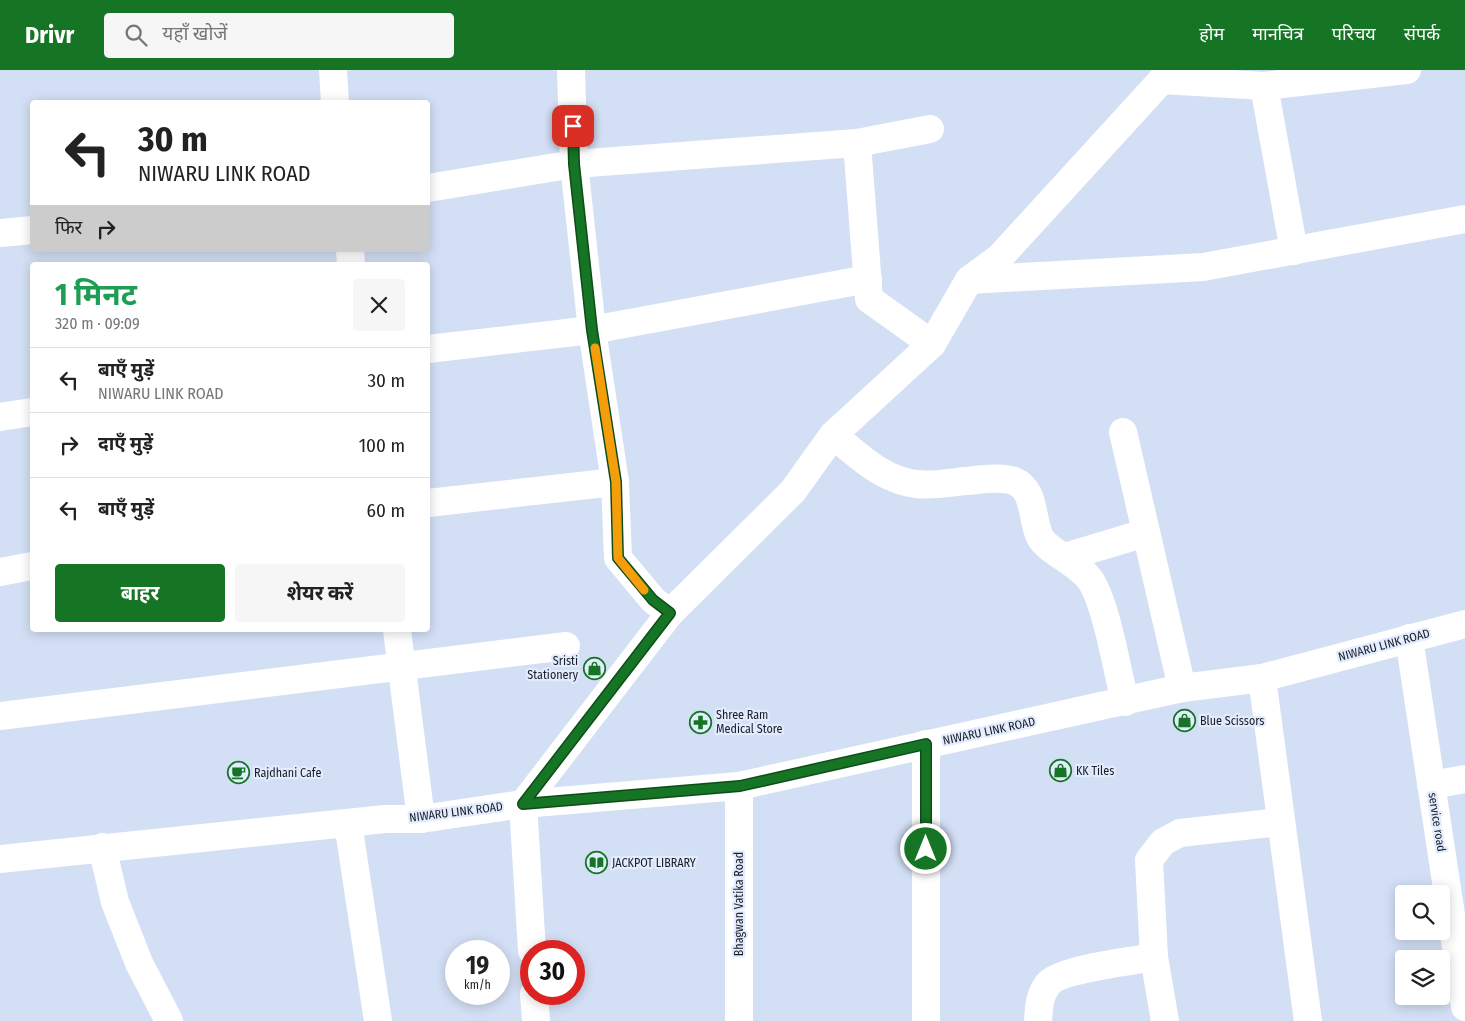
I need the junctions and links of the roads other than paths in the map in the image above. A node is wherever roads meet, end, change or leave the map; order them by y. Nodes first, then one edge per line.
1 (333, 70) edge
2 (571, 70) edge
3 (1407, 70) edge
4 (1166, 75) edge
5 (1264, 86) junction
6 (336, 100) edge
7 (930, 128) dead end
8 (857, 143) junction
9 (574, 164) junction
10 (430, 188) edge
11 (1465, 218) edge
12 (30, 230) edge
13 (0, 233) edge
14 (1294, 251) junction
15 (868, 279) junction
16 (968, 280) junction
17 (592, 330) junction
18 (932, 344) junction
19 (430, 349) edge
20 (30, 412) edge
21 (0, 418) edge
22 (1124, 432) dead end
23 (833, 435) junction
24 (616, 482) junction
25 (430, 504) edge
26 (1145, 533) junction
27 (1065, 557) junction
28 (30, 566) edge
29 (0, 572) edge
30 (670, 613) junction
31 (1465, 624) edge
32 (397, 632) edge
33 (1409, 638) junction
34 (566, 646) dead end
35 (401, 665) junction
36 (1262, 678) junction
37 (1182, 688) junction
38 (1125, 702) junction
39 (0, 716) edge
40 (926, 744) junction
41 (1465, 779) edge
42 (1431, 785) junction
43 (740, 786) junction
44 (523, 804) junction
45 (422, 819) junction
46 (1280, 822) junction
47 (348, 823) junction
48 (102, 847) junction
49 (0, 860) edge
50 (531, 940) edge
51 (1154, 958) junction
52 (535, 1005) edge
53 (1465, 1007) edge
54 (169, 1021) edge
55 (378, 1021) edge
56 (536, 1021) edge
57 (740, 1021) edge
58 (926, 1021) edge
59 (1038, 1021) edge
60 (1165, 1021) edge
61 (1308, 1021) edge

1 - 6 street
2 - 9 street
3 - 5 street
4 - 5 street
4 - 16 street
5 - 14 street
7 - 8 street
8 - 9 street
8 - 15 street
9 - 10 street
9 - 17 street
11 - 14 street
12 - 13 street
14 - 16 street
15 - 17 street
15 - 18 street
16 - 18 street
17 - 19 street
17 - 24 street
18 - 23 street
20 - 21 street
22 - 26 street
23 - 27 street
23 - 30 street
24 - 25 street
24 - 30 street
26 - 27 street
26 - 37 street
27 - 38 street
28 - 29 street
30 - 44 street
31 - 33 street, NIWARU LINK ROAD
32 - 35 street
33 - 36 street, NIWARU LINK ROAD
33 - 42 street, service road
34 - 35 street
35 - 39 street
35 - 45 street
36 - 37 street, NIWARU LINK ROAD
36 - 46 street
37 - 38 street, NIWARU LINK ROAD
38 - 40 street, NIWARU LINK ROAD
40 - 43 street, NIWARU LINK ROAD
40 - 58 street
41 - 42 street
42 - 53 street, service road
43 - 44 street, NIWARU LINK ROAD
43 - 57 street, Bhagwan Vatika Road
44 - 45 street, NIWARU LINK ROAD
44 - 50 street
45 - 47 street, NIWARU LINK ROAD
46 - 51 street
46 - 61 street
47 - 48 street, NIWARU LINK ROAD
47 - 55 street
48 - 49 street, NIWARU LINK ROAD
48 - 54 street
51 - 59 street
51 - 60 street
52 - 56 street

